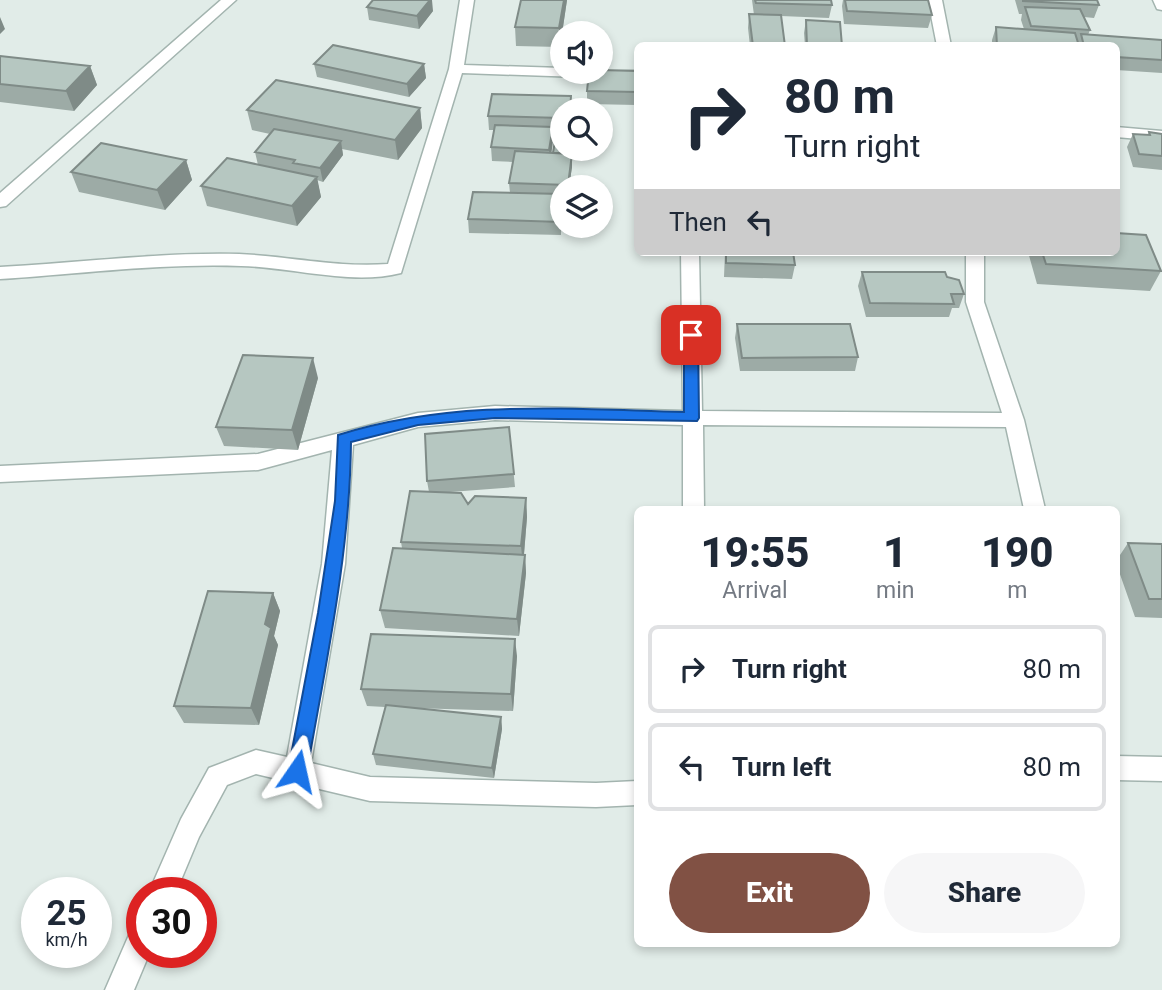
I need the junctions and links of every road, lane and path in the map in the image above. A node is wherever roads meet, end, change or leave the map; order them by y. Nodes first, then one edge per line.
1 (229, 0) edge
2 (467, 0) edge
3 (935, 0) edge
4 (1160, 0) edge
5 (1162, 6) edge
6 (943, 42) edge
7 (456, 69) junction
8 (634, 75) edge
9 (1120, 132) edge
10 (1162, 136) edge
11 (0, 202) edge
12 (690, 256) edge
13 (975, 256) edge
14 (0, 273) edge
15 (691, 418) junction
16 (1014, 420) junction
17 (344, 439) junction
18 (0, 474) edge
19 (694, 506) edge
20 (1034, 506) edge
21 (1120, 768) edge
22 (1162, 769) edge
23 (297, 771) junction
24 (634, 793) edge
25 (169, 877) edge
26 (129, 968) edge
27 (119, 990) edge

1 - 11 street
2 - 7 street
3 - 6 street
4 - 5 street
7 - 8 street
7 - 14 street
9 - 10 street
12 - 15 street
13 - 16 street
15 - 16 street
15 - 17 street
15 - 19 street
16 - 20 street
17 - 18 street
17 - 23 street
21 - 22 street
23 - 24 street
23 - 25 street
26 - 27 street

